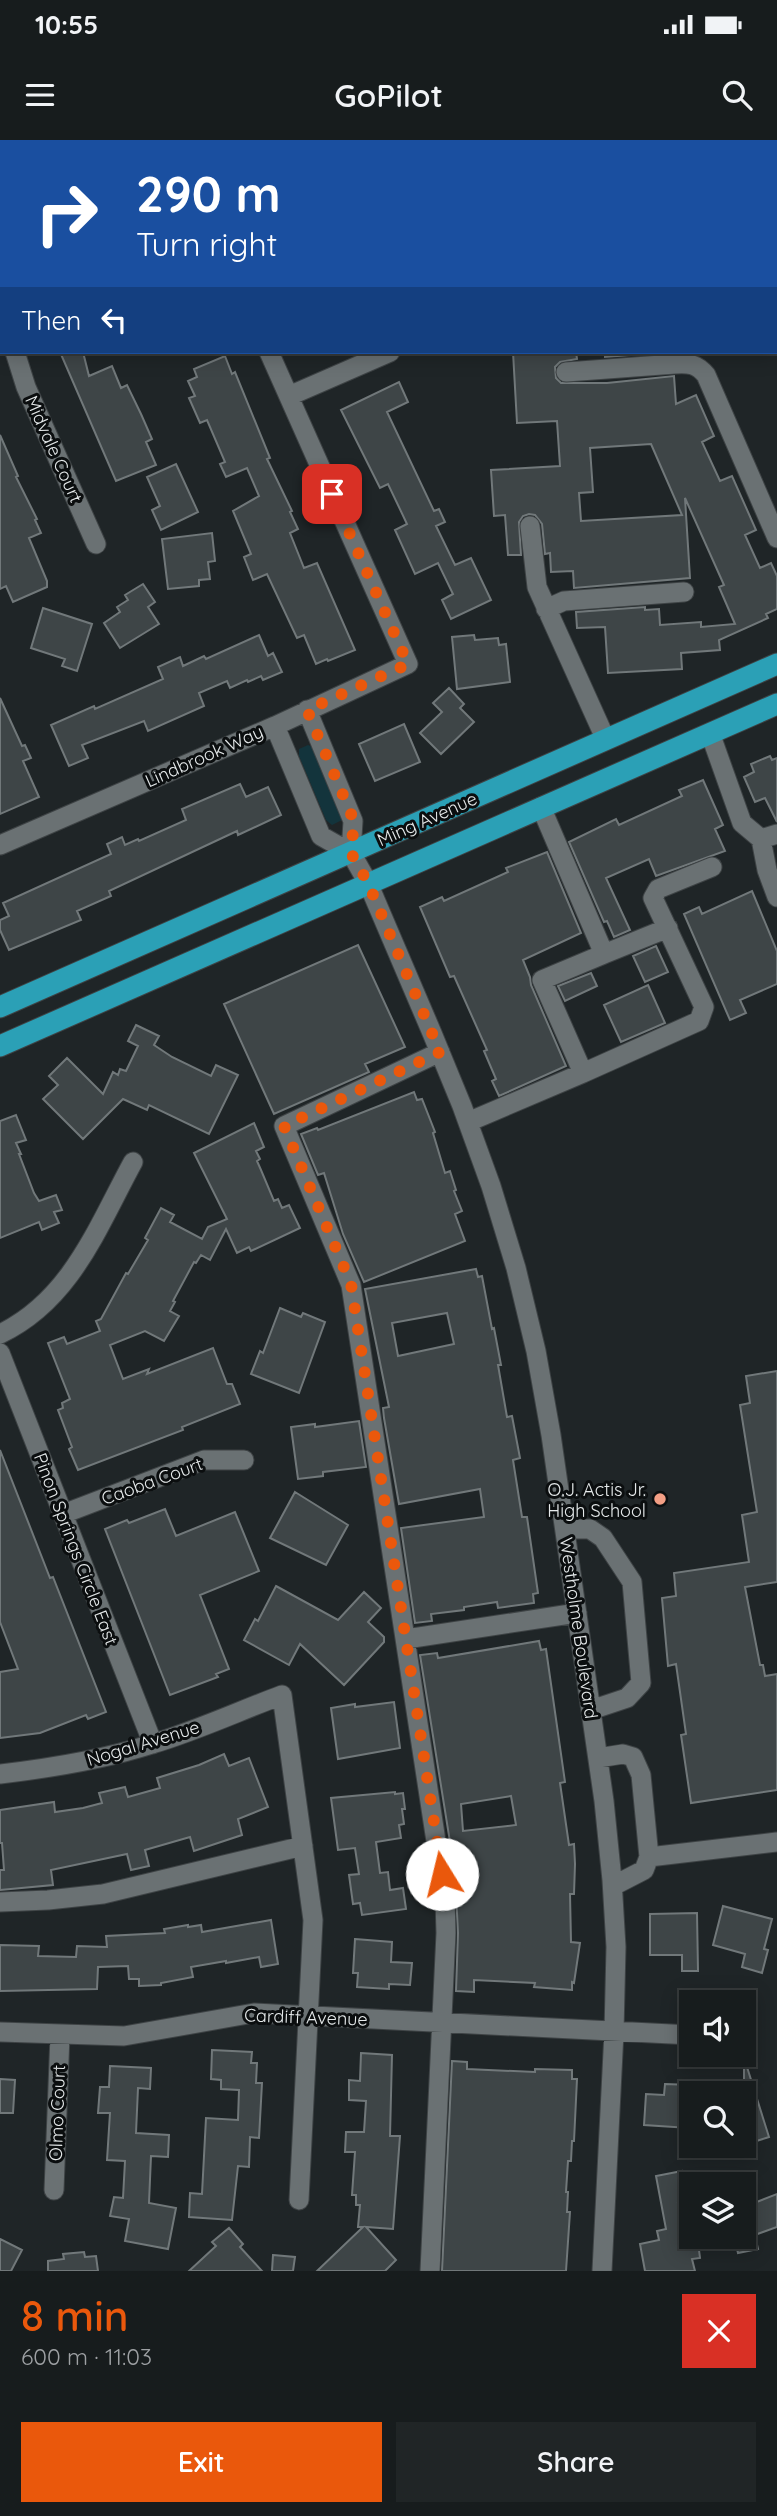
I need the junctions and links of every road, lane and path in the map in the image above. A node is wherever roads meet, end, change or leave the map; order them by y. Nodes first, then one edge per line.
1 (16, 354) edge
2 (270, 354) edge
3 (385, 354) edge
4 (566, 372) dead end
5 (289, 396) junction
6 (530, 526) dead end
7 (777, 538) edge
8 (96, 544) dead end
9 (684, 592) dead end
10 (546, 609) junction
11 (777, 664) edge
12 (777, 704) edge
13 (307, 710) junction
14 (275, 726) junction
15 (710, 733) junction
16 (606, 740) junction
17 (541, 807) junction
18 (769, 836) edge
19 (0, 845) edge
20 (351, 853) junction
21 (712, 867) dead end
22 (368, 883) junction
23 (777, 897) edge
24 (668, 928) junction
25 (604, 954) junction
26 (0, 1007) edge
27 (0, 1046) edge
28 (440, 1052) junction
29 (583, 1073) junction
30 (468, 1122) junction
31 (133, 1162) dead end
32 (0, 1334) edge
33 (0, 1353) edge
34 (244, 1460) dead end
35 (63, 1514) junction
36 (565, 1529) junction
37 (577, 1612) junction
38 (405, 1639) junction
39 (591, 1710) junction
40 (153, 1744) junction
41 (598, 1758) junction
42 (0, 1774) edge
43 (777, 1842) edge
44 (303, 1846) junction
45 (649, 1857) junction
46 (613, 1886) junction
47 (0, 1902) edge
48 (309, 2016) junction
49 (440, 2023) junction
50 (0, 2032) edge
51 (614, 2032) junction
52 (60, 2035) junction
53 (679, 2035) edge
54 (54, 2190) dead end
55 (299, 2200) dead end
56 (430, 2271) edge
57 (602, 2271) edge

1 - 8 street, Midvale Court
2 - 5 street
3 - 5 street
4 - 7 street
5 - 13 street, Lindbrook Way
6 - 10 street
9 - 10 street
10 - 16 street
11 - 16 main road, Ming Avenue
12 - 15 main road, Ming Avenue
13 - 14 street, Lindbrook Way
13 - 20 street
14 - 19 street, Lindbrook Way
14 - 20 street
15 - 17 main road, Ming Avenue
15 - 18 street
16 - 20 main road, Ming Avenue
17 - 22 main road, Ming Avenue
17 - 25 street
18 - 23 street
20 - 22 street, Westholme Boulevard
20 - 26 main road, Ming Avenue
21 - 24 street
22 - 27 main road, Ming Avenue
22 - 28 street, Westholme Boulevard
24 - 25 street
24 - 29 street
25 - 29 street
28 - 30 street, Westholme Boulevard
28 - 38 street
29 - 30 street
30 - 36 street, Westholme Boulevard
31 - 32 street
33 - 35 street, Pinon Springs Circle East
34 - 35 street, Caoba Court
35 - 40 street, Pinon Springs Circle East
36 - 37 street, Westholme Boulevard
36 - 39 street
37 - 38 street
37 - 39 street, Westholme Boulevard
38 - 49 street
39 - 41 street, Westholme Boulevard
40 - 42 street, Nogal Avenue
40 - 44 street, Nogal Avenue
41 - 45 street
41 - 46 street, Westholme Boulevard
43 - 45 street
44 - 47 street
44 - 48 street
45 - 46 street
46 - 51 street, Westholme Boulevard
48 - 49 street, Cardiff Avenue
48 - 52 street, Cardiff Avenue
48 - 55 street
49 - 51 street, Cardiff Avenue
49 - 56 street
50 - 52 street, Cardiff Avenue
51 - 53 street, Cardiff Avenue
51 - 57 street, Westholme Boulevard
52 - 54 street, Olmo Court

